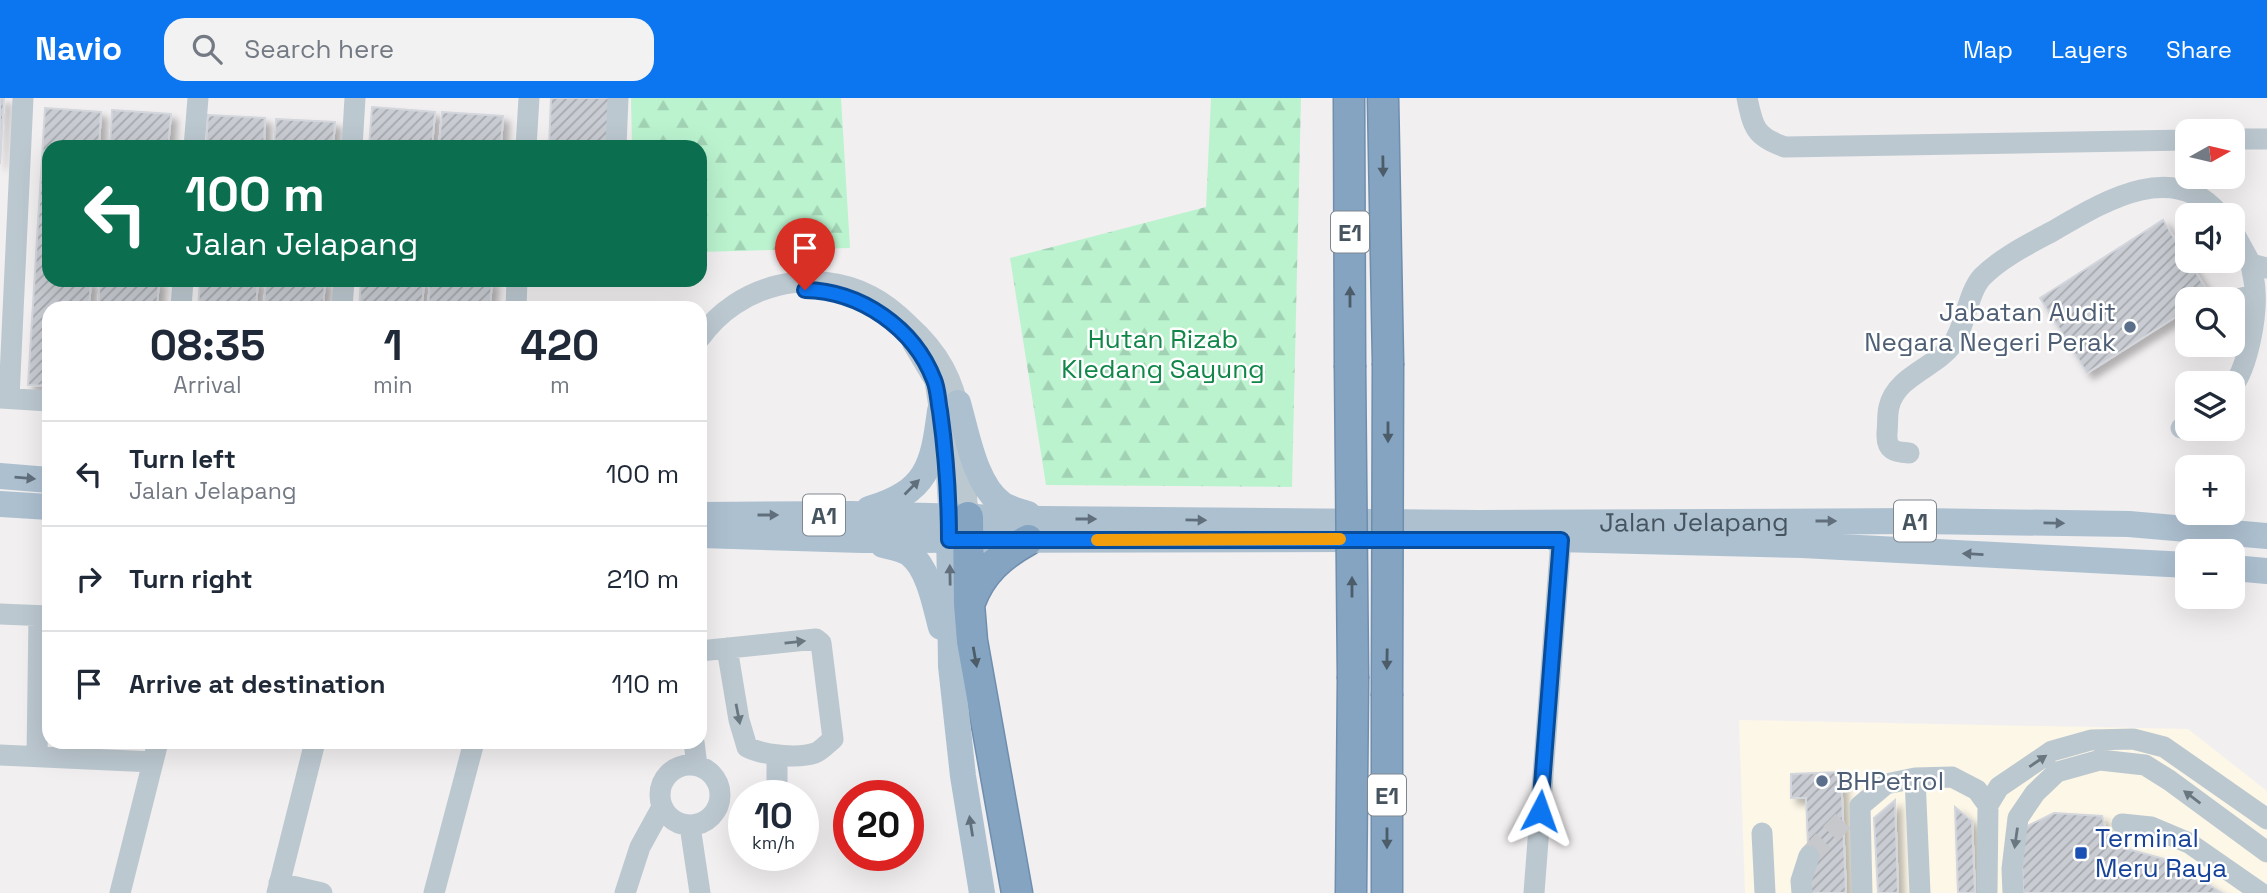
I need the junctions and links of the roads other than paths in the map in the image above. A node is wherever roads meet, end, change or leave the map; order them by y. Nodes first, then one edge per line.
1 (23, 98) edge
2 (198, 98) edge
3 (355, 98) edge
4 (528, 98) edge
5 (618, 98) edge
6 (1349, 98) edge
7 (1382, 98) edge
8 (1747, 98) edge
9 (2245, 139) edge
10 (2267, 139) edge
11 (195, 140) edge
12 (352, 140) edge
13 (526, 140) edge
14 (615, 140) edge
15 (2175, 140) edge
16 (2208, 203) edge
17 (2245, 247) edge
18 (2259, 266) edge
19 (2259, 292) edge
20 (707, 329) edge
21 (707, 345) edge
22 (2242, 371) edge
23 (4, 398) edge
24 (42, 401) edge
25 (949, 407) junction
26 (1909, 453) dead end
27 (0, 476) edge
28 (42, 479) edge
29 (0, 504) edge
30 (42, 507) edge
31 (851, 514) junction
32 (707, 515) edge
33 (959, 528) junction
34 (1035, 529) junction
35 (707, 535) edge
36 (2267, 536) edge
37 (862, 540) junction
38 (1561, 540) junction
39 (2175, 564) edge
40 (2245, 569) edge
41 (2267, 571) edge
42 (970, 604) junction
43 (0, 614) edge
44 (42, 616) edge
45 (727, 648) junction
46 (707, 650) edge
47 (42, 656) edge
48 (951, 666) junction
49 (1353, 741) junction
50 (313, 749) edge
51 (472, 749) edge
52 (684, 749) edge
53 (693, 749) edge
54 (155, 752) edge
55 (0, 755) edge
56 (777, 756) junction
57 (37, 757) junction
58 (690, 766) junction
59 (1915, 778) junction
60 (777, 780) edge
61 (1988, 805) junction
62 (1860, 806) junction
63 (662, 807) junction
64 (2267, 818) edge
65 (1843, 821) tunnel mouth
66 (2122, 824) dead end
67 (690, 826) junction
68 (1762, 832) dead end
69 (2267, 852) edge
70 (1808, 856) tunnel mouth
71 (278, 888) edge
72 (120, 893) edge
73 (322, 893) edge
74 (434, 893) edge
75 (625, 893) edge
76 (700, 893) edge
77 (982, 893) edge
78 (1017, 893) edge
79 (1330, 893) edge
80 (1351, 893) edge
81 (1387, 893) edge
82 (1534, 893) edge
83 (1765, 893) edge
84 (1802, 893) edge
85 (1862, 893) edge
86 (1920, 893) edge
87 (1987, 893) edge
88 (2013, 893) edge
89 (2260, 893) edge

1 - 23 street
2 - 11 street
3 - 12 street
4 - 13 street
5 - 14 street
49 -> 6 highway, E1, bridge
7 -> 81 highway, E1, bridge
8 - 15 street
9 - 10 street
16 - 26 street
17 - 18 street
18 - 19 street
19 - 22 street
20 - 25 street
21 - 25 street
23 - 24 street
31 -> 25 main road
25 - 33 street
25 - 34 main road
27 -> 28 main road
29 - 30 main road
32 -> 31 main road, Jalan Jelapang / A1
31 - 33 main road, Jalan Jelapang / A1
33 - 34 main road, Jalan Jelapang / A1
33 - 37 main road, Jalan Jelapang / A1
33 - 42 highway
48 -> 33 main road
34 -> 36 main road, Jalan Jelapang / A1
34 - 38 main road, Jalan Jelapang / A1
34 - 42 highway
35 - 37 main road, Jalan Jelapang / A1
37 - 48 main road
39 -> 38 main road, Jalan Jelapang / A1
38 - 82 street
40 - 41 main road
42 -> 78 highway
43 - 44 street
45 - 46 street
45 -> 56 street
45 -> 56 street
47 - 57 street
77 -> 48 main road
49 - 79 highway
49 - 80 highway, E1
50 - 71 street
51 - 74 street
52 - 58 street
53 - 58 street
54 - 57 street
54 - 72 street
55 - 57 street
56 - 60 street
58 - 63 street
58 - 67 street
59 - 61 street
59 - 62 street
59 - 86 street
61 -> 64 street
61 - 87 street
62 - 65 street
62 - 85 street
63 - 67 street
63 - 75 street
66 - 89 street
67 - 76 street
68 - 83 street
69 -> 88 street
70 - 84 street
71 - 73 street

